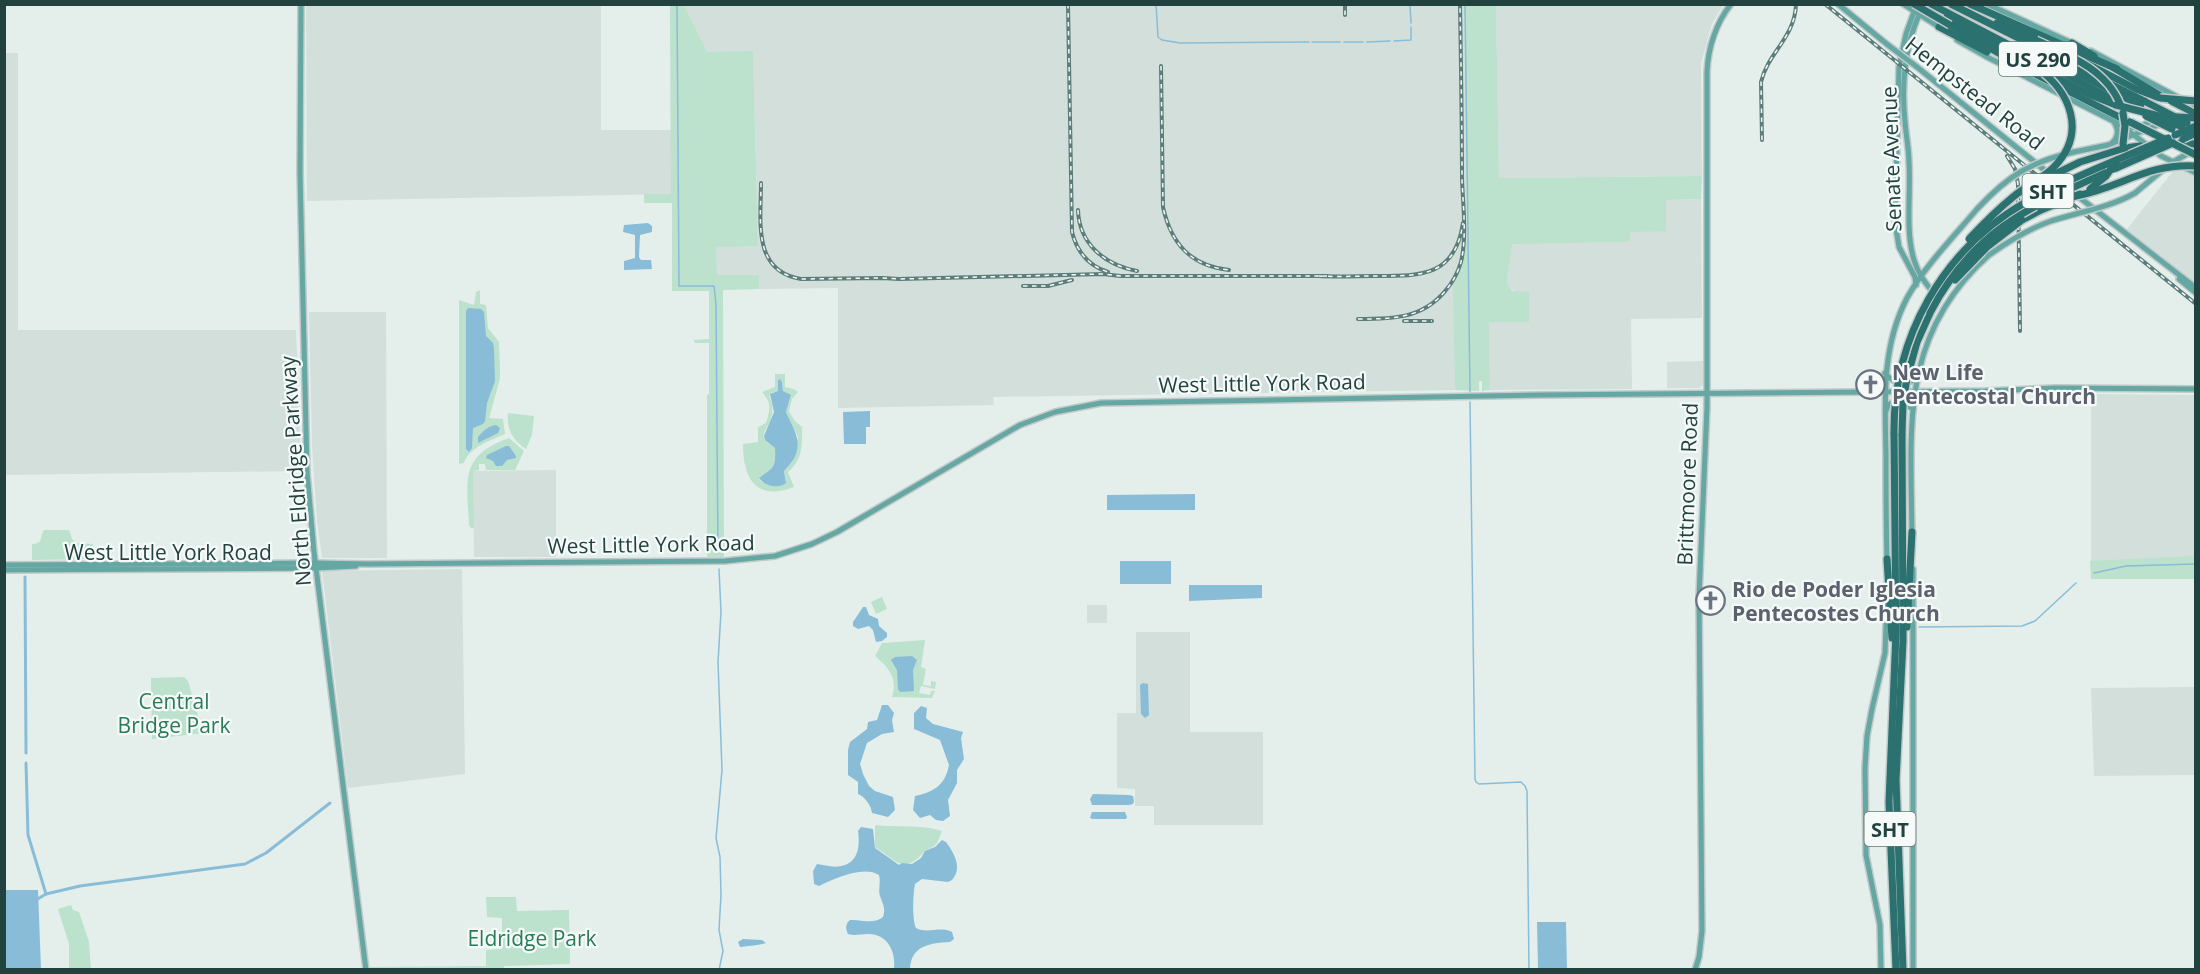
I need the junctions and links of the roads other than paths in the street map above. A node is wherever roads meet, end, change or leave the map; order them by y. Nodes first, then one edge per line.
1 (301, 4) edge
2 (1731, 4) edge
3 (1838, 4) edge
4 (1903, 4) edge
5 (1924, 4) edge
6 (1930, 4) edge
7 (1951, 4) edge
8 (1987, 4) edge
9 (1973, 5) edge
10 (1940, 7) edge
11 (1916, 8) edge
12 (1975, 17) junction
13 (1933, 23) junction
14 (1914, 25) junction
15 (2072, 43) junction
16 (2071, 57) junction
17 (2117, 69) junction
18 (2036, 71) junction
19 (2176, 96) junction
20 (2196, 101) edge
21 (2141, 106) junction
22 (2196, 107) edge
23 (2196, 116) edge
24 (2113, 121) junction
25 (2121, 125) junction
26 (2196, 127) edge
27 (2196, 134) edge
28 (2136, 135) junction
29 (2196, 143) edge
30 (2108, 145) junction
31 (2196, 149) edge
32 (2196, 156) edge
33 (2172, 162) junction
34 (2192, 168) edge
35 (2159, 173) junction
36 (2196, 173) edge
37 (1895, 181) junction
38 (1910, 187) junction
39 (2076, 196) junction
40 (1977, 231) junction
41 (1913, 257) junction
42 (1933, 262) junction
43 (1949, 267) junction
44 (2176, 275) junction
45 (1921, 278) junction
46 (1916, 285) junction
47 (2196, 288) edge
48 (2196, 293) edge
49 (1944, 306) junction
50 (1930, 313) junction
51 (1885, 373) junction
52 (1916, 380) junction
53 (2196, 389) edge
54 (1884, 392) junction
55 (1914, 392) junction
56 (1707, 394) junction
57 (1913, 409) junction
58 (1885, 413) junction
59 (1898, 434) junction
60 (1912, 531) junction
61 (1887, 559) junction
62 (4, 565) edge
63 (315, 566) junction
64 (24, 567) junction
65 (4, 570) edge
66 (1903, 641) junction
67 (1892, 708) junction
68 (1899, 729) junction
69 (1901, 968) edge
70 (366, 969) edge
71 (1695, 969) edge
72 (1881, 969) edge
73 (1914, 969) edge

1 - 63 main road, North Eldridge Parkway
2 - 56 main road, Brittmoore Road
3 - 44 main road, Hempstead Road, bridge
4 - 11 main road
5 - 11 main road, Senate Avenue
6 - 10 highway
6 - 13 main road
7 - 12 highway, US 290
8 - 15 main road
9 - 17 highway
10 - 18 highway
10 - 21 highway, US 290
11 - 13 main road
11 - 14 main road, Senate Avenue
11 - 18 highway, bridge
11 - 37 main road, Senate Avenue
12 - 16 highway, bridge
12 - 21 highway, US 290
13 - 14 main road
13 - 18 highway
13 - 24 main road
14 - 38 main road, Senate Avenue
15 - 17 highway
15 - 19 main road
16 - 20 highway, bridge
16 - 39 highway, bridge
17 - 23 highway, bridge
18 - 23 highway, bridge
18 - 32 highway, bridge
18 - 40 highway, bridge
19 - 22 main road
19 - 25 main road
21 - 26 highway, US 290, bridge
21 - 27 highway, bridge
21 - 29 highway, US 290, bridge
22 - 28 main road
24 - 25 main road
24 - 30 main road
25 - 28 main road
26 - 43 highway, SHT, bridge
27 - 50 highway, SHT, bridge
28 - 30 main road
28 - 33 main road
29 - 40 highway, bridge
30 - 42 main road, bridge
31 - 33 main road
32 - 36 main road
33 - 34 main road
33 - 35 main road
34 - 35 main road
34 - 36 main road
34 - 39 highway, bridge
35 - 49 main road, bridge
37 - 38 main road
37 - 46 main road, Senate Avenue
38 - 41 main road, Senate Avenue
39 - 50 highway, bridge
40 - 43 highway, bridge
41 - 42 main road
41 - 45 main road, Senate Avenue
42 - 45 main road
43 - 59 highway, SHT, bridge
44 - 47 main road, Hempstead Road
44 - 48 main road, Hempstead Road
45 - 46 main road
45 - 49 main road, Senate Avenue
46 - 51 main road
49 - 52 main road
50 - 59 highway, SHT, bridge
51 - 52 main road
51 - 54 main road
52 - 55 main road
53 - 55 main road, West Little York Road
54 - 55 main road, West Little York Road
54 - 56 main road, West Little York Road
54 - 58 main road
55 - 57 main road
56 - 63 main road, West Little York Road
56 - 71 main road, Brittmoore Road
57 - 58 main road
57 - 60 main road
58 - 61 main road
59 - 66 highway, SHT
59 - 67 highway, SHT
60 - 66 highway
60 - 73 main road
61 - 67 highway
61 - 72 main road
62 - 64 main road, West Little York Road
63 - 64 main road, West Little York Road
63 - 70 main road, North Eldridge Parkway
64 - 65 main road, West Little York Road
66 - 68 highway, SHT
67 - 69 highway, SHT
68 - 69 highway, SHT
68 - 69 highway, SHT

